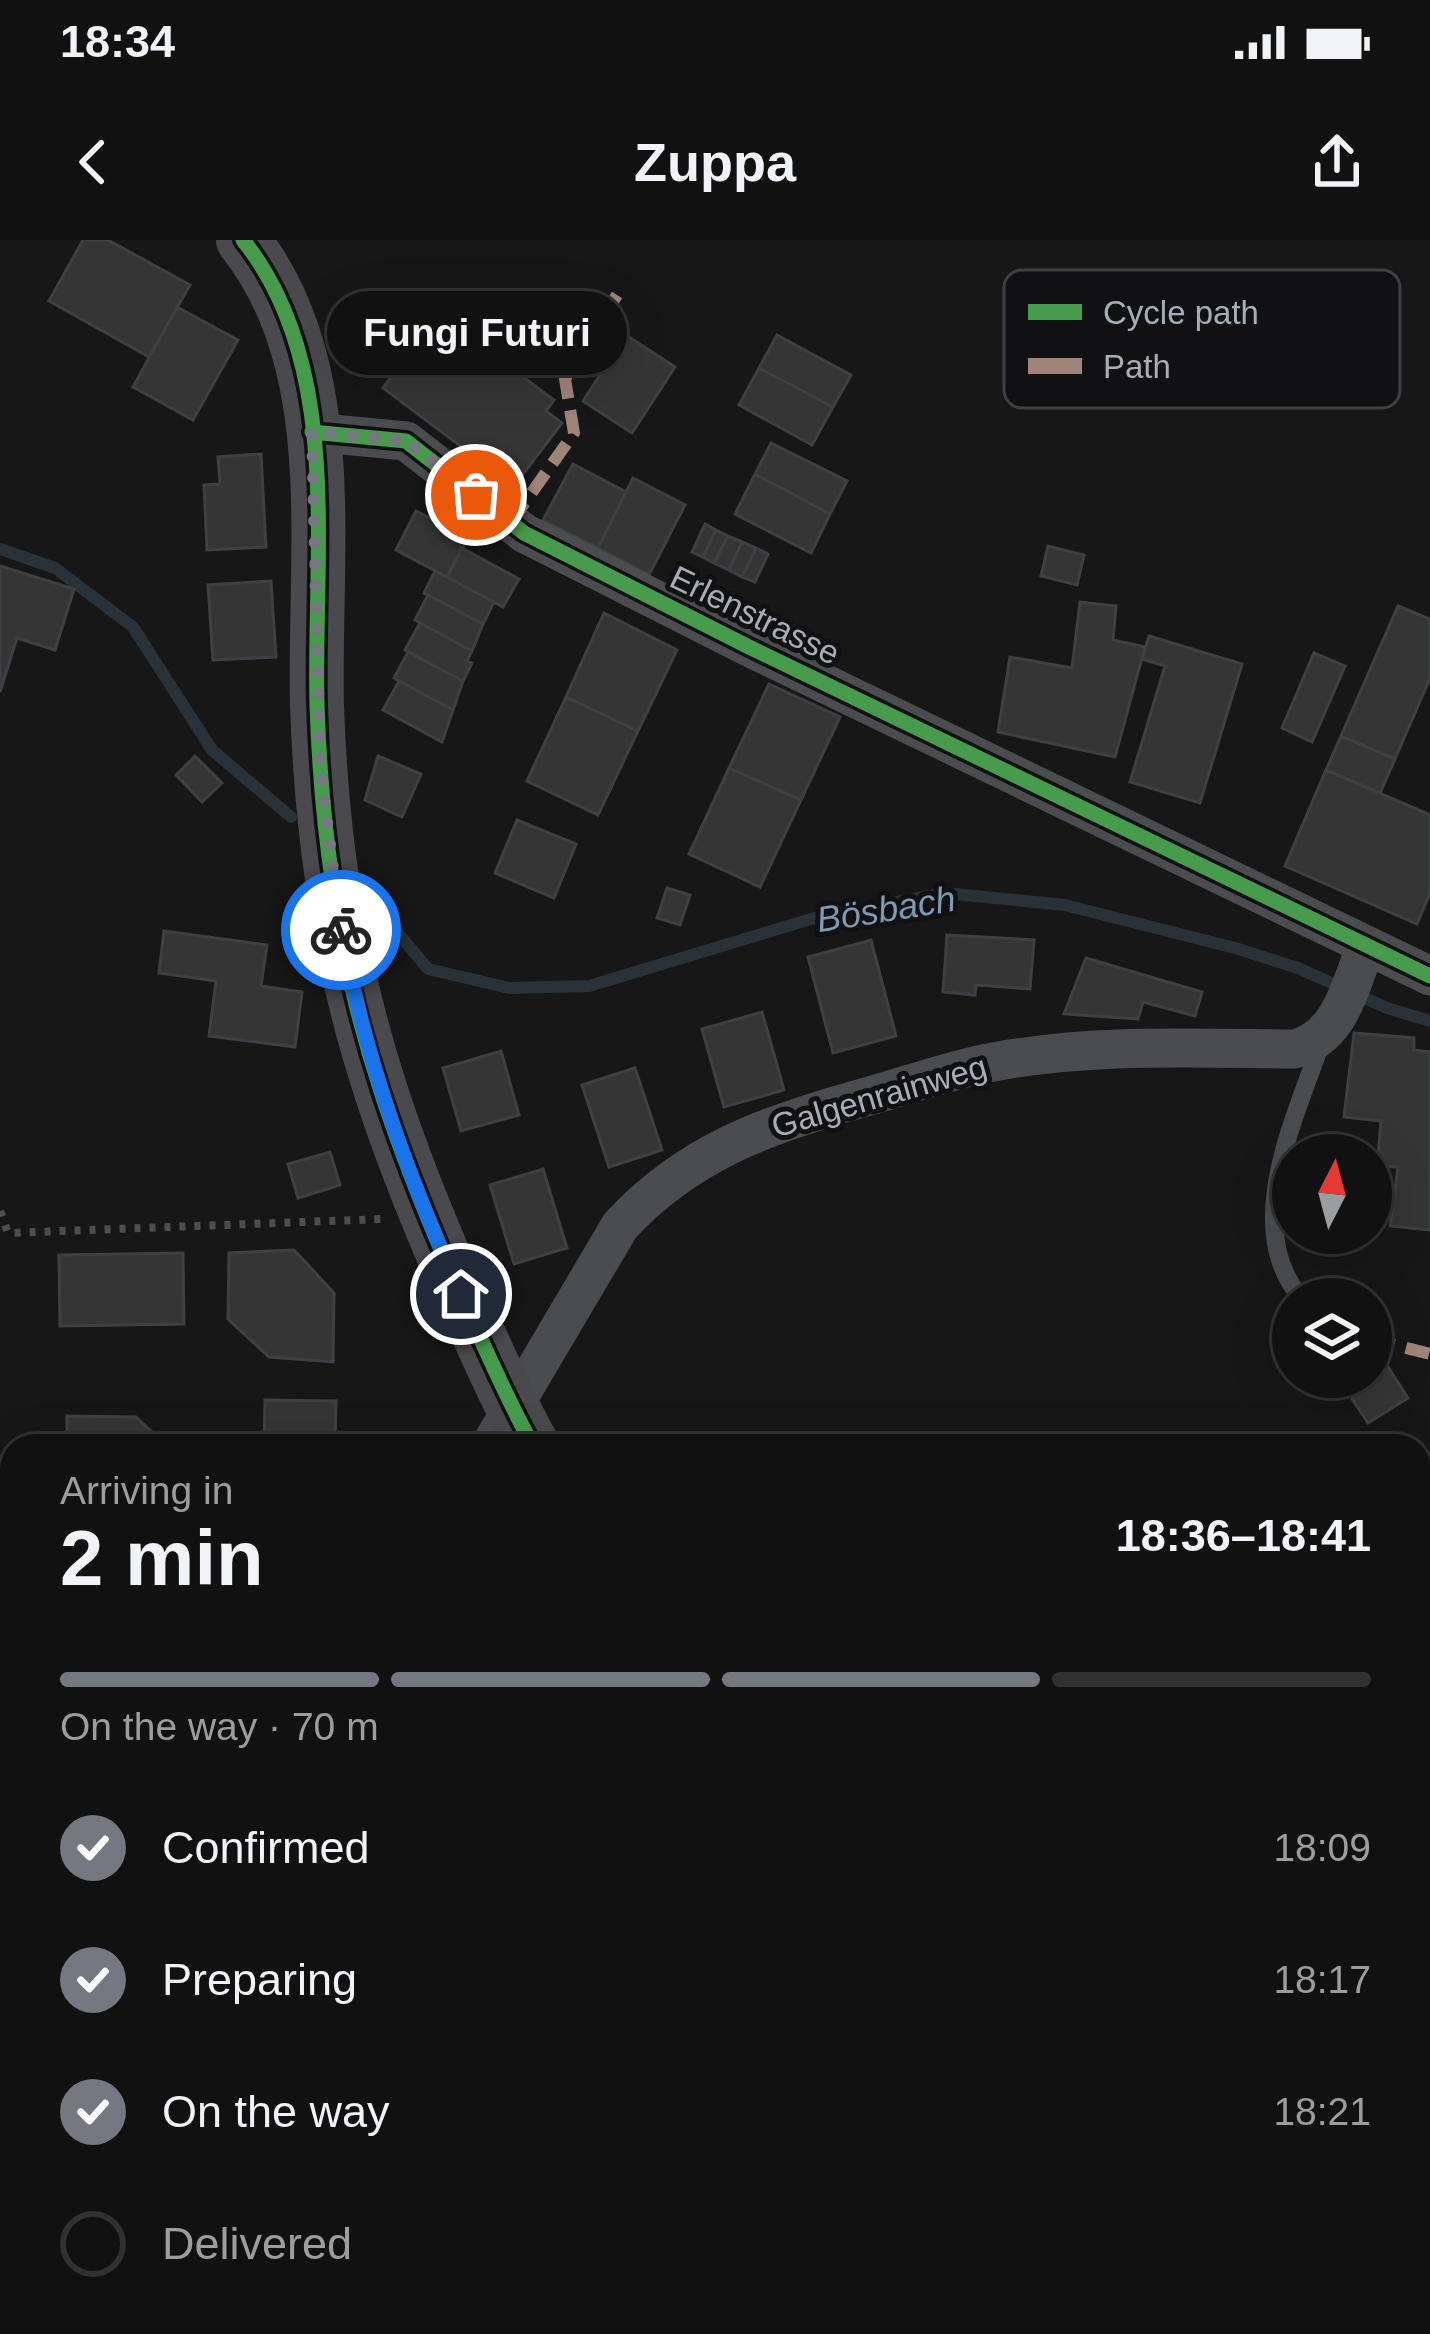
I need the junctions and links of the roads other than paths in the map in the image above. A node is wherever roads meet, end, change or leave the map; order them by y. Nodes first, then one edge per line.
1 (243, 240) edge
2 (312, 432) junction
3 (1360, 961) junction
4 (1430, 976) edge
5 (1331, 1026) junction
6 (1290, 1278) edge
7 (512, 1434) edge

1 - 2 street
2 - 3 street, Erlenstrasse
2 - 7 street
3 - 4 street, Erlenstrasse
3 - 5 street
5 - 6 lane
5 - 7 street, Galgenrainweg

